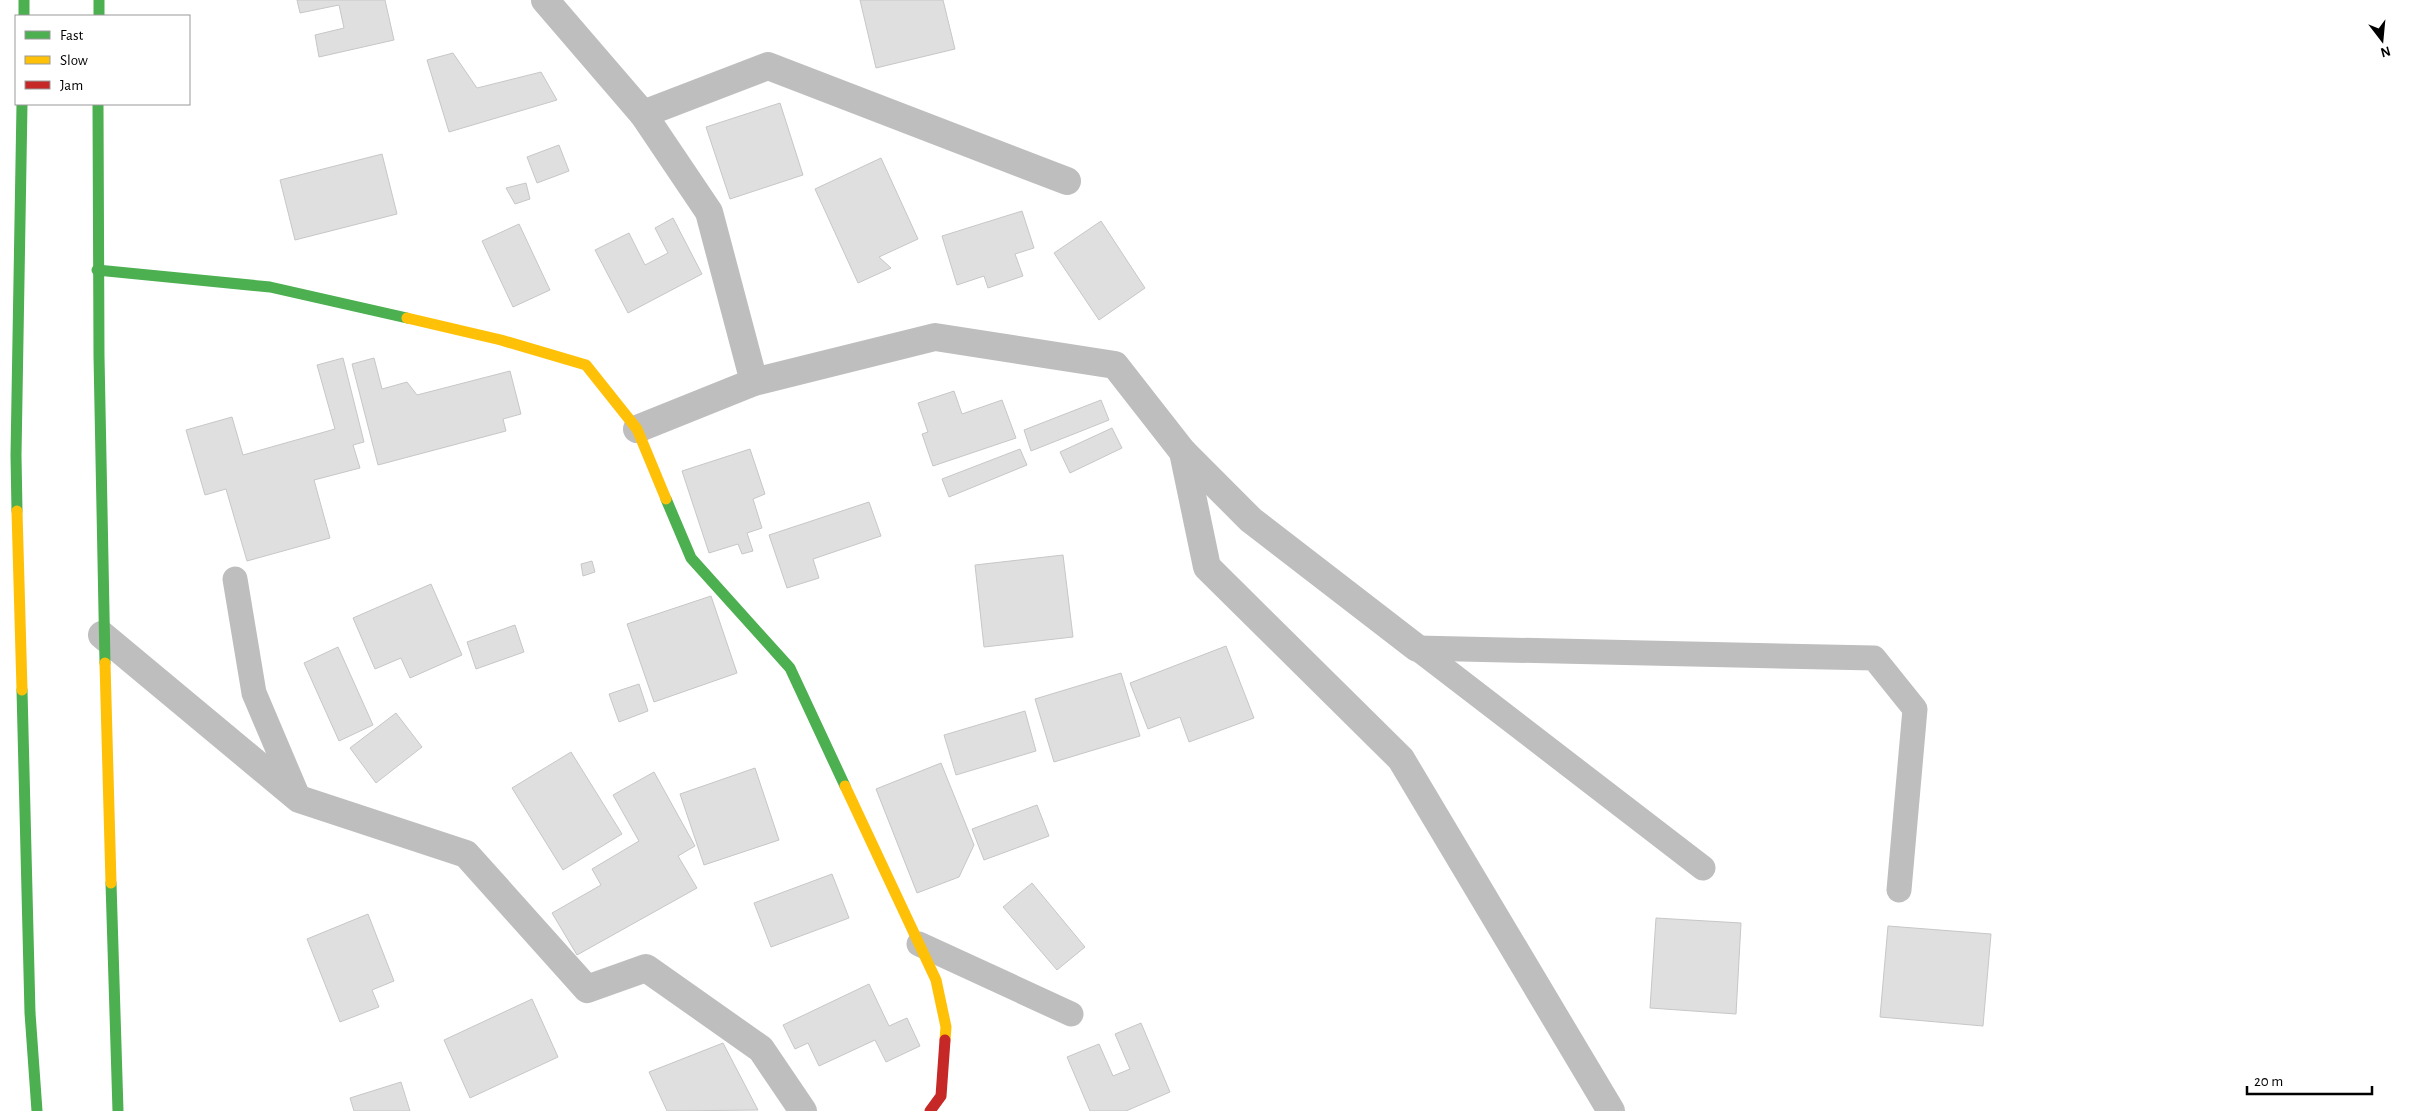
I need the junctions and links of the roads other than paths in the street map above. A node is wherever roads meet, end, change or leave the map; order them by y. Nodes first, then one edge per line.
1 (24, 0) edge
2 (99, 0) edge
3 (545, 0) edge
4 (24, 15) edge
5 (98, 15) edge
6 (22, 105) edge
7 (98, 105) edge
8 (643, 114) junction
9 (1067, 181) dead end
10 (97, 270) junction
11 (754, 382) junction
12 (637, 430) junction
13 (1184, 452) junction
14 (235, 579) dead end
15 (102, 635) junction
16 (1417, 648) junction
17 (299, 799) junction
18 (1703, 868) dead end
19 (1898, 890) dead end
20 (919, 944) junction
21 (1071, 1014) dead end
22 (37, 1111) edge
23 (118, 1111) edge
24 (803, 1111) edge
25 (930, 1111) edge
26 (1611, 1111) edge

1 - 4 main road
2 - 5 main road
3 - 8 street
6 - 22 main road
7 - 10 main road
8 - 9 street
8 - 11 street
10 - 12 main road
10 - 15 main road
11 - 12 street
11 - 13 street
12 - 20 main road
13 - 16 street
13 - 26 street
14 - 17 lane
15 - 17 street
15 - 23 main road
16 - 18 lane
16 - 19 lane
17 - 24 street
20 - 21 lane
20 - 25 main road

